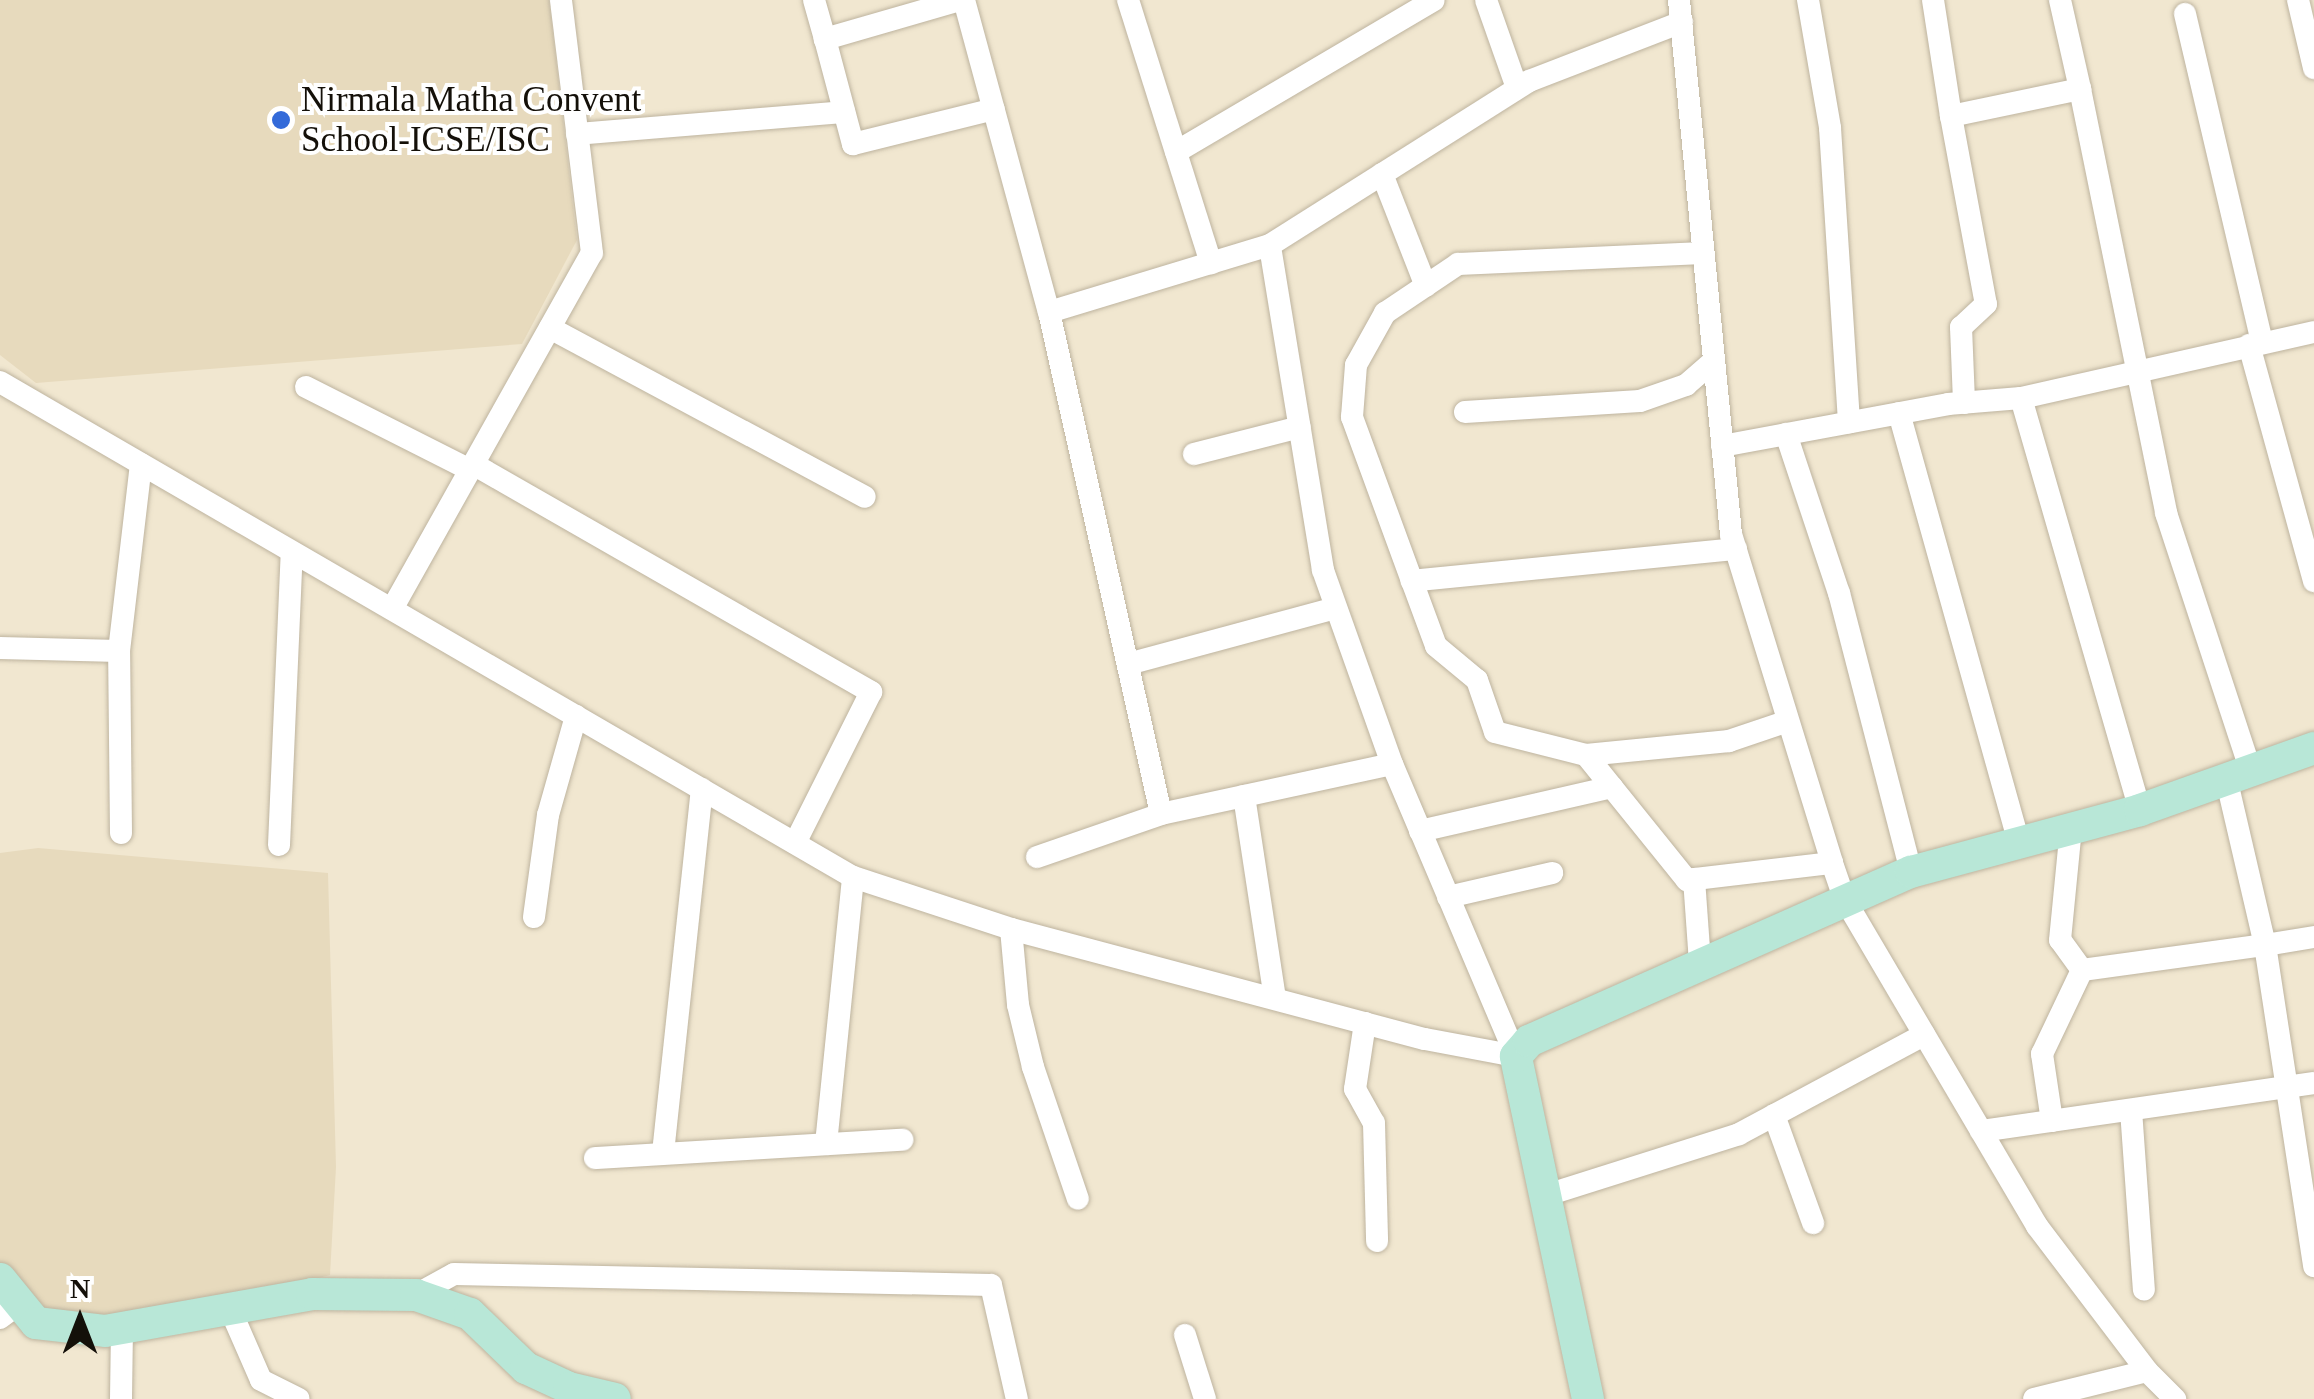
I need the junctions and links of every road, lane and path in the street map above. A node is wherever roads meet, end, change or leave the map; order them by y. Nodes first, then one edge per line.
1 (561, 0) edge
2 (814, 0) edge
3 (962, 0) edge
4 (1128, 0) edge
5 (1434, 0) edge
6 (1486, 0) edge
7 (1808, 0) edge
8 (1933, 0) edge
9 (2060, 0) edge
10 (2298, 0) edge
11 (1681, 11) edge
12 (2185, 14) dead end
13 (825, 39) junction
14 (2314, 68) edge
15 (1517, 88) junction
16 (2080, 89) junction
17 (994, 110) junction
18 (844, 112) junction
19 (1951, 116) junction
20 (577, 134) junction
21 (1176, 152) junction
22 (1382, 174) junction
23 (1270, 245) junction
24 (1704, 253) junction
25 (1210, 263) junction
26 (1426, 286) junction
27 (1049, 312) junction
28 (550, 328) junction
29 (2314, 332) edge
30 (2256, 343) junction
31 (1714, 361) junction
32 (2132, 368) junction
33 (0, 382) edge
34 (306, 386) dead end
35 (2021, 398) junction
36 (1964, 403) junction
37 (1465, 412) dead end
38 (1899, 413) junction
39 (1849, 422) junction
40 (1300, 427) junction
41 (1786, 434) junction
42 (1722, 446) junction
43 (1194, 454) dead end
44 (141, 464) junction
45 (471, 467) junction
46 (864, 498) dead end
47 (1736, 549) junction
48 (292, 552) junction
49 (1412, 581) junction
50 (2314, 581) edge
51 (1336, 608) junction
52 (392, 609) junction
53 (0, 648) edge
54 (119, 651) junction
55 (1128, 664) junction
56 (576, 716) junction
57 (1788, 720) junction
58 (2314, 748) edge
59 (1586, 755) junction
60 (1392, 764) junction
61 (2239, 776) junction
62 (1612, 788) junction
63 (702, 789) junction
64 (1244, 796) junction
65 (2140, 810) junction
66 (1161, 814) junction
67 (2071, 827) junction
68 (1420, 831) junction
69 (121, 833) dead end
70 (2018, 839) junction
71 (796, 843) junction
72 (279, 845) dead end
73 (1037, 856) dead end
74 (1832, 863) junction
75 (1911, 872) junction
76 (1552, 873) dead end
77 (853, 877) junction
78 (1694, 880) junction
79 (1448, 897) junction
80 (1845, 900) junction
81 (534, 917) dead end
82 (1011, 929) junction
83 (2314, 937) edge
84 (2264, 945) junction
85 (1700, 963) junction
86 (2082, 970) junction
87 (1275, 998) junction
88 (1365, 1023) junction
89 (1924, 1035) junction
90 (1516, 1056) junction
91 (2314, 1083) edge
92 (2290, 1087) junction
93 (2130, 1110) junction
94 (1774, 1115) junction
95 (2052, 1121) junction
96 (1982, 1131) junction
97 (902, 1140) dead end
98 (826, 1144) junction
99 (663, 1153) junction
100 (595, 1158) dead end
101 (1547, 1196) junction
102 (1078, 1198) dead end
103 (1813, 1223) dead end
104 (2312, 1233) edge
105 (1377, 1240) dead end
106 (2314, 1266) edge
107 (2144, 1290) dead end
108 (416, 1295) junction
109 (6, 1301) edge
110 (230, 1309) junction
111 (122, 1328) junction
112 (1184, 1335) dead end
113 (2147, 1371) junction
114 (121, 1399) edge
115 (299, 1399) edge
116 (615, 1399) edge
117 (1017, 1399) edge
118 (1205, 1399) edge
119 (1588, 1399) edge
120 (2034, 1399) edge
121 (2174, 1399) edge

1 - 20 street
2 - 13 street
3 - 13 street
3 - 17 street
4 - 21 street
5 - 21 street
6 - 15 street
7 - 39 street
8 - 19 street
9 - 16 street
10 - 14 street
11 - 15 street
11 - 24 street
12 - 30 street
13 - 18 street
15 - 22 street
16 - 19 street
16 - 32 street
17 - 18 street
17 - 27 street
18 - 20 street
19 - 36 street
20 - 28 street
21 - 25 street
22 - 23 street
22 - 26 street
23 - 25 street
23 - 40 street
24 - 26 street
24 - 31 street
25 - 27 street
26 - 49 street
27 - 55 street
28 - 45 street
28 - 46 street
29 - 30 street
30 - 32 street
30 - 50 street
31 - 37 street
31 - 42 street
32 - 35 street
32 - 61 street
33 - 44 street
34 - 45 street
35 - 36 street
35 - 65 street
36 - 38 street
38 - 39 street
38 - 70 street
39 - 41 street
40 - 43 street
40 - 51 street
41 - 42 street
41 - 75 street
42 - 47 street
44 - 48 street
44 - 54 street
45 - 52 street
45 - 71 street
47 - 49 street
47 - 57 street
48 - 52 street
48 - 72 street
49 - 59 street
51 - 55 street
51 - 60 street
52 - 56 street
53 - 54 street
54 - 69 street
55 - 66 street
56 - 63 street
56 - 81 street
57 - 59 street
57 - 74 street
58 - 61 street
59 - 62 street
60 - 64 street
60 - 68 street
61 - 65 street
61 - 84 street
62 - 68 street
62 - 78 street
63 - 71 street
63 - 99 street
64 - 66 street
64 - 87 street
65 - 67 street
66 - 73 street
67 - 70 street
67 - 86 street
68 - 79 street
70 - 75 street
71 - 77 street
74 - 78 street
74 - 80 street
75 - 80 street
76 - 79 street
77 - 82 street
77 - 98 street
78 - 85 street
79 - 90 street
80 - 85 street
80 - 89 street
82 - 87 street
82 - 102 street
83 - 84 street
84 - 86 street
84 - 92 street
85 - 90 street
86 - 95 street
87 - 88 street
88 - 90 street
88 - 105 street
89 - 94 street
89 - 96 street
90 - 101 street
91 - 92 street
92 - 93 street
92 - 104 street
93 - 95 street
93 - 107 street
94 - 101 street
94 - 103 street
95 - 96 street
96 - 113 street
97 - 98 street
98 - 99 street
99 - 100 street
101 - 119 street
104 - 106 street
108 - 110 street
108 - 116 street
108 - 117 street
109 - 111 street
110 - 111 street
110 - 115 street
111 - 114 street
112 - 118 street
113 - 120 street
113 - 121 street

